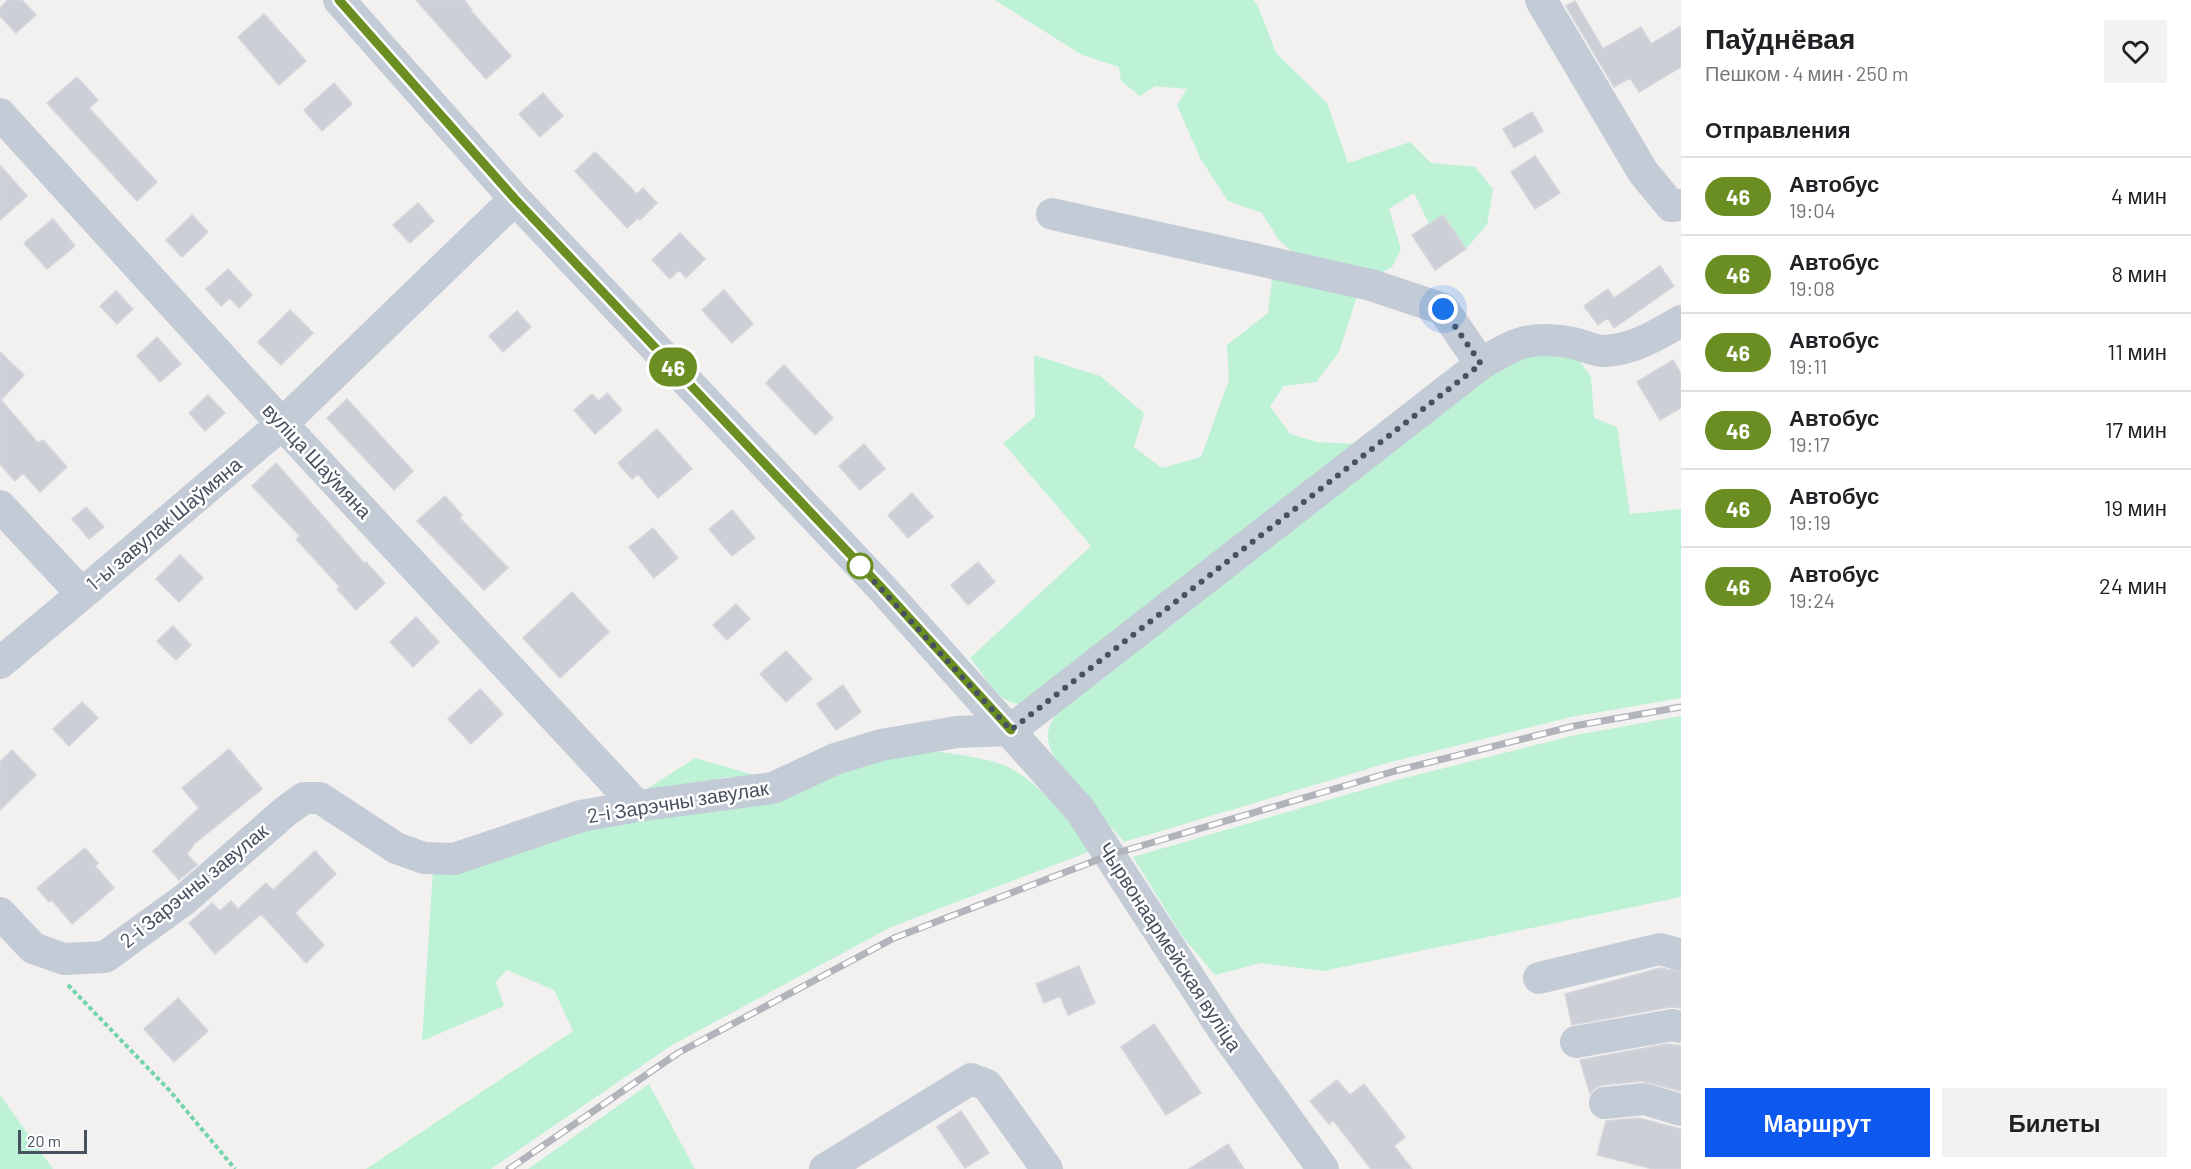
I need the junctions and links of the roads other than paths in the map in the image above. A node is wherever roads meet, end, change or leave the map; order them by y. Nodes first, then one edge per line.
1 (339, 0) edge
2 (1541, 0) edge
3 (0, 114) edge
4 (515, 199) junction
5 (1681, 206) edge
6 (1052, 214) dead end
7 (1681, 321) edge
8 (1481, 364) junction
9 (282, 424) junction
10 (0, 506) edge
11 (82, 594) junction
12 (0, 663) edge
13 (1011, 730) junction
14 (637, 806) junction
15 (0, 913) edge
16 (1681, 955) edge
17 (1539, 978) dead end
18 (1681, 1028) edge
19 (1576, 1042) dead end
20 (1605, 1103) dead end
21 (1681, 1110) edge
22 (825, 1169) edge
23 (1047, 1169) edge
24 (1323, 1169) edge

1 - 4 street, Чырвонаармейская вуліца
2 - 5 street
3 - 9 street, вуліца Шаўмяна
4 - 9 street, 1-ы завулак Шаўмяна
4 - 13 street, Чырвонаармейская вуліца
6 - 8 street
7 - 8 street
8 - 13 street
9 - 11 street, 1-ы завулак Шаўмяна
9 - 14 street, вуліца Шаўмяна
10 - 11 street, 1-ы завулак Шаўмяна
11 - 12 street
13 - 14 street, 2-і Зарэчны завулак
13 - 24 street, Чырвонаармейская вуліца
14 - 15 street, 2-і Зарэчны завулак
16 - 17 street
18 - 19 street
20 - 21 street
22 - 23 street

